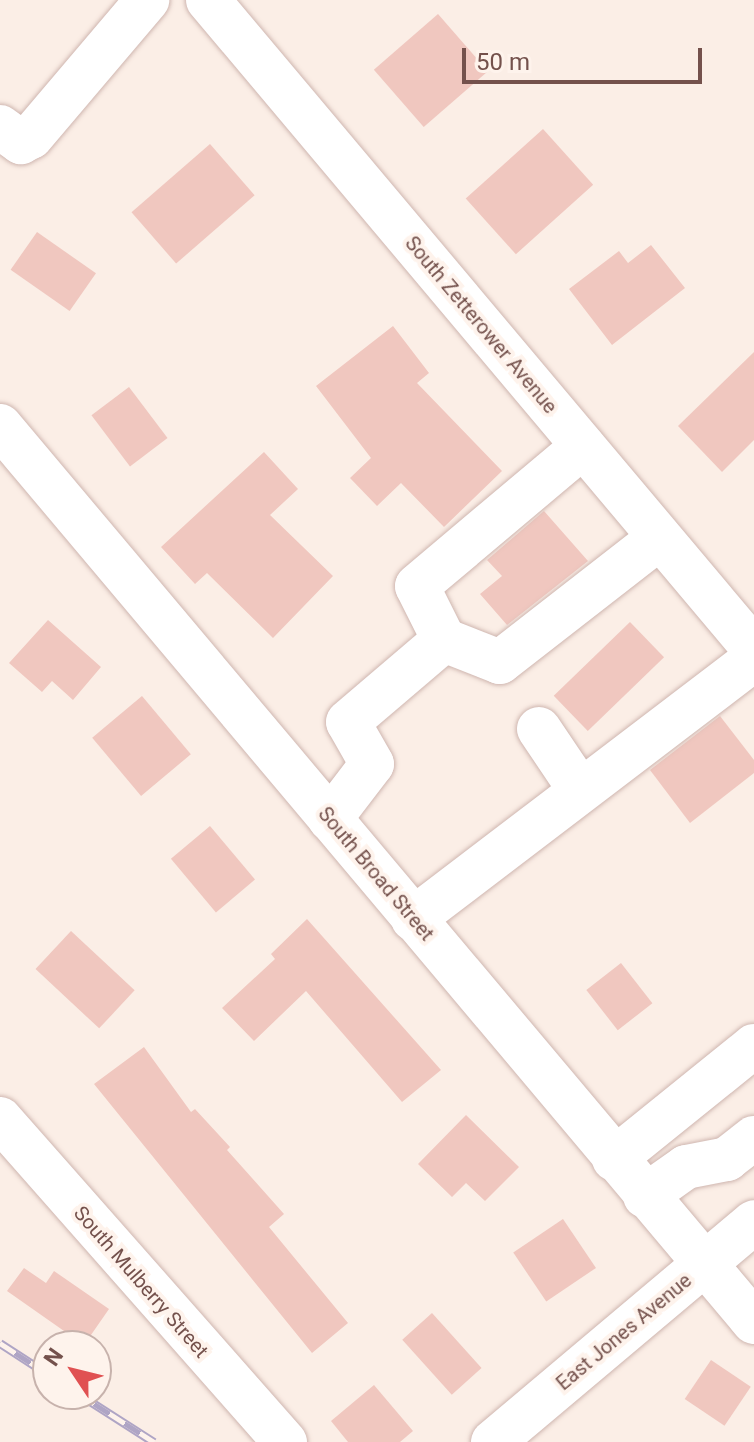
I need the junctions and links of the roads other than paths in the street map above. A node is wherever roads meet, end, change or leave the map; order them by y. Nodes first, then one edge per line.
1 (147, 0) edge
2 (208, 0) edge
3 (0, 127) edge
4 (0, 426) edge
5 (583, 446) junction
6 (659, 538) junction
7 (444, 640) junction
8 (754, 649) edge
9 (754, 659) edge
10 (539, 729) dead end
11 (580, 790) junction
12 (330, 819) junction
13 (413, 919) junction
14 (754, 1046) edge
15 (0, 1119) edge
16 (754, 1138) edge
17 (614, 1159) junction
18 (645, 1196) junction
19 (754, 1222) edge
20 (703, 1265) junction
21 (754, 1322) edge
22 (285, 1442) edge
23 (493, 1442) edge

1 - 3 street
2 - 5 street, South Zetterower Avenue
4 - 12 street, South Broad Street
5 - 6 street, South Zetterower Avenue
5 - 7 street
6 - 7 street
6 - 8 street, South Zetterower Avenue
7 - 12 street
9 - 11 street
10 - 11 street
11 - 13 street
12 - 13 street, South Broad Street
13 - 17 street, South Broad Street
14 - 17 street
15 - 22 street, South Mulberry Street
16 - 18 street
17 - 18 street, South Broad Street
18 - 20 street, South Broad Street
19 - 20 street, East Jones Avenue
20 - 21 street, South Broad Street
20 - 23 street, East Jones Avenue

